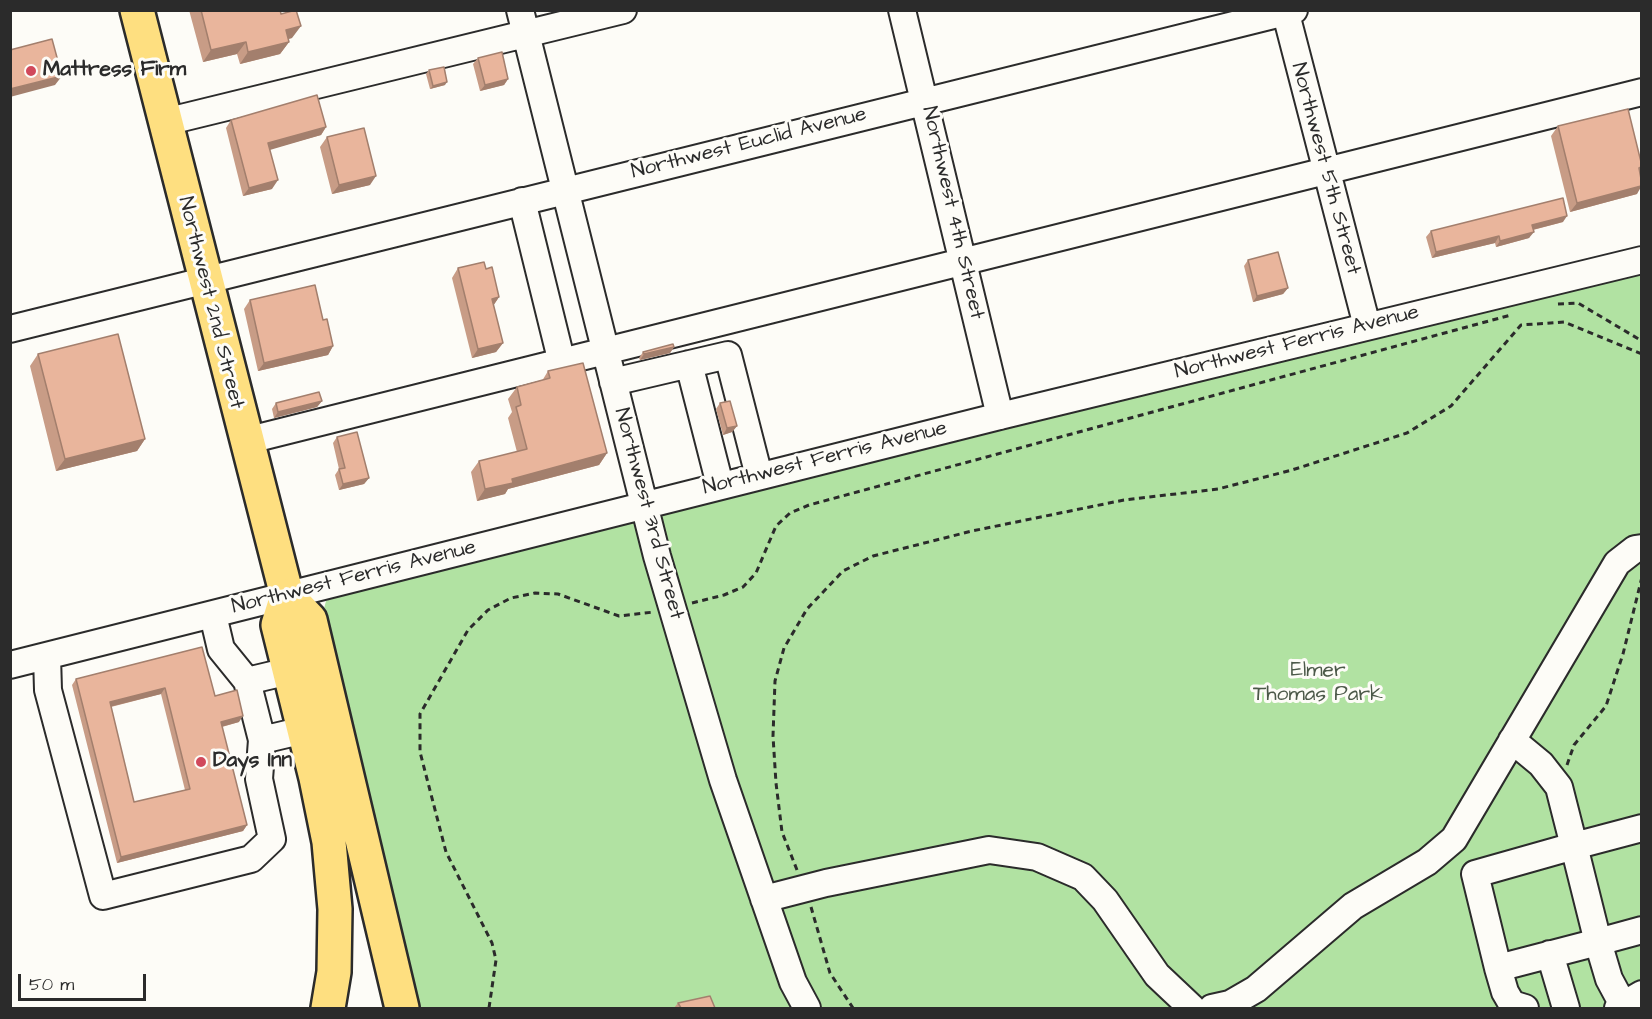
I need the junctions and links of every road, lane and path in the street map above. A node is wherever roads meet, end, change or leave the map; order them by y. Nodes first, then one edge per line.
1 (137, 10) edge
2 (520, 10) edge
3 (623, 10) edge
4 (902, 10) edge
5 (1288, 11) edge
6 (526, 36) junction
7 (1641, 92) edge
8 (925, 100) junction
9 (165, 122) junction
10 (1325, 172) junction
11 (565, 190) junction
12 (522, 201) junction
13 (964, 260) junction
14 (1641, 260) edge
15 (205, 280) junction
16 (1551, 305) dead end
17 (1519, 313) dead end
18 (1367, 326) junction
19 (10, 329) edge
20 (1641, 341) edge
21 (605, 352) junction
22 (1641, 354) edge
23 (562, 363) junction
24 (689, 364) junction
25 (613, 382) junction
26 (739, 397) junction
27 (700, 406) junction
28 (1000, 416) junction
29 (245, 441) junction
30 (751, 443) junction
31 (712, 453) junction
32 (759, 476) junction
33 (720, 485) junction
34 (644, 504) junction
35 (1641, 548) edge
36 (1641, 577) edge
37 (286, 596) junction
38 (672, 608) junction
39 (213, 615) junction
40 (47, 656) junction
41 (10, 665) edge
42 (289, 671) junction
43 (247, 681) junction
44 (304, 730) junction
45 (262, 740) junction
46 (1512, 740) junction
47 (1559, 787) junction
48 (1641, 828) edge
49 (1574, 846) junction
50 (804, 888) junction
51 (764, 899) junction
52 (1641, 930) edge
53 (1598, 942) junction
54 (1550, 954) junction
55 (1498, 968) junction
56 (1628, 1002) edge
57 (1564, 1006) edge
58 (328, 1008) edge
59 (402, 1008) edge
60 (489, 1008) edge
61 (807, 1008) edge
62 (853, 1008) edge
63 (1192, 1008) edge
64 (1212, 1008) edge
65 (1525, 1008) edge
66 (1533, 1008) edge

1 - 9 main road, Northwest 2nd Street
2 - 6 street, Northwest 3rd Street
3 - 6 street
4 - 8 street, Northwest 4th Street
5 - 8 street, Northwest Euclid Avenue
5 - 10 street, Northwest 5th Street
6 - 9 street
6 - 11 street, Northwest 3rd Street
7 - 10 street
8 - 11 street, Northwest Euclid Avenue
8 - 13 street, Northwest 4th Street
9 - 15 main road, Northwest 2nd Street
10 - 13 street
10 - 18 street, Northwest 5th Street
11 - 12 street, Northwest Euclid Avenue
11 - 21 street, Northwest 3rd Street
12 - 15 street, Northwest Euclid Avenue
12 - 23 street
13 - 21 street
13 - 28 street, Northwest 4th Street
14 - 18 street, Northwest Ferris Avenue
15 - 19 street, Northwest Euclid Avenue
15 - 29 main road, Northwest 2nd Street
16 - 20 path
17 - 38 path
18 - 28 street, Northwest Ferris Avenue
21 - 23 street
21 - 25 street, Northwest 3rd Street
22 - 50 path
23 - 29 street
24 - 25 street
24 - 26 street
24 - 27 street
25 - 34 street, Northwest 3rd Street
26 - 27 street
26 - 30 street
27 - 31 street
28 - 32 street, Northwest Ferris Avenue
29 - 37 main road, Northwest 2nd Street
30 - 31 street
30 - 32 street
31 - 33 street
32 - 33 street, Northwest Ferris Avenue
33 - 34 street, Northwest Ferris Avenue
34 - 37 street, Northwest Ferris Avenue
34 - 38 street, Northwest 3rd Street
35 - 46 street
36 - 47 path
37 - 39 street, Northwest Ferris Avenue
37 - 42 main road
37 - 59 main road
38 - 51 street, Northwest 3rd Street
38 - 60 path
39 - 40 street, Northwest Ferris Avenue
39 - 43 street
40 - 41 street, Northwest Ferris Avenue
40 - 45 street
42 - 43 street
42 - 44 main road
43 - 45 street
44 - 45 street
44 - 58 main road
46 - 47 street
46 - 64 street
47 - 49 street
48 - 49 street
49 - 53 street
49 - 55 street
50 - 51 street
50 - 62 path
50 - 63 street
51 - 61 street, Northwest 3rd Street
52 - 53 street
53 - 54 street
53 - 56 street
54 - 55 street
54 - 57 street
55 - 65 street
57 - 66 street

